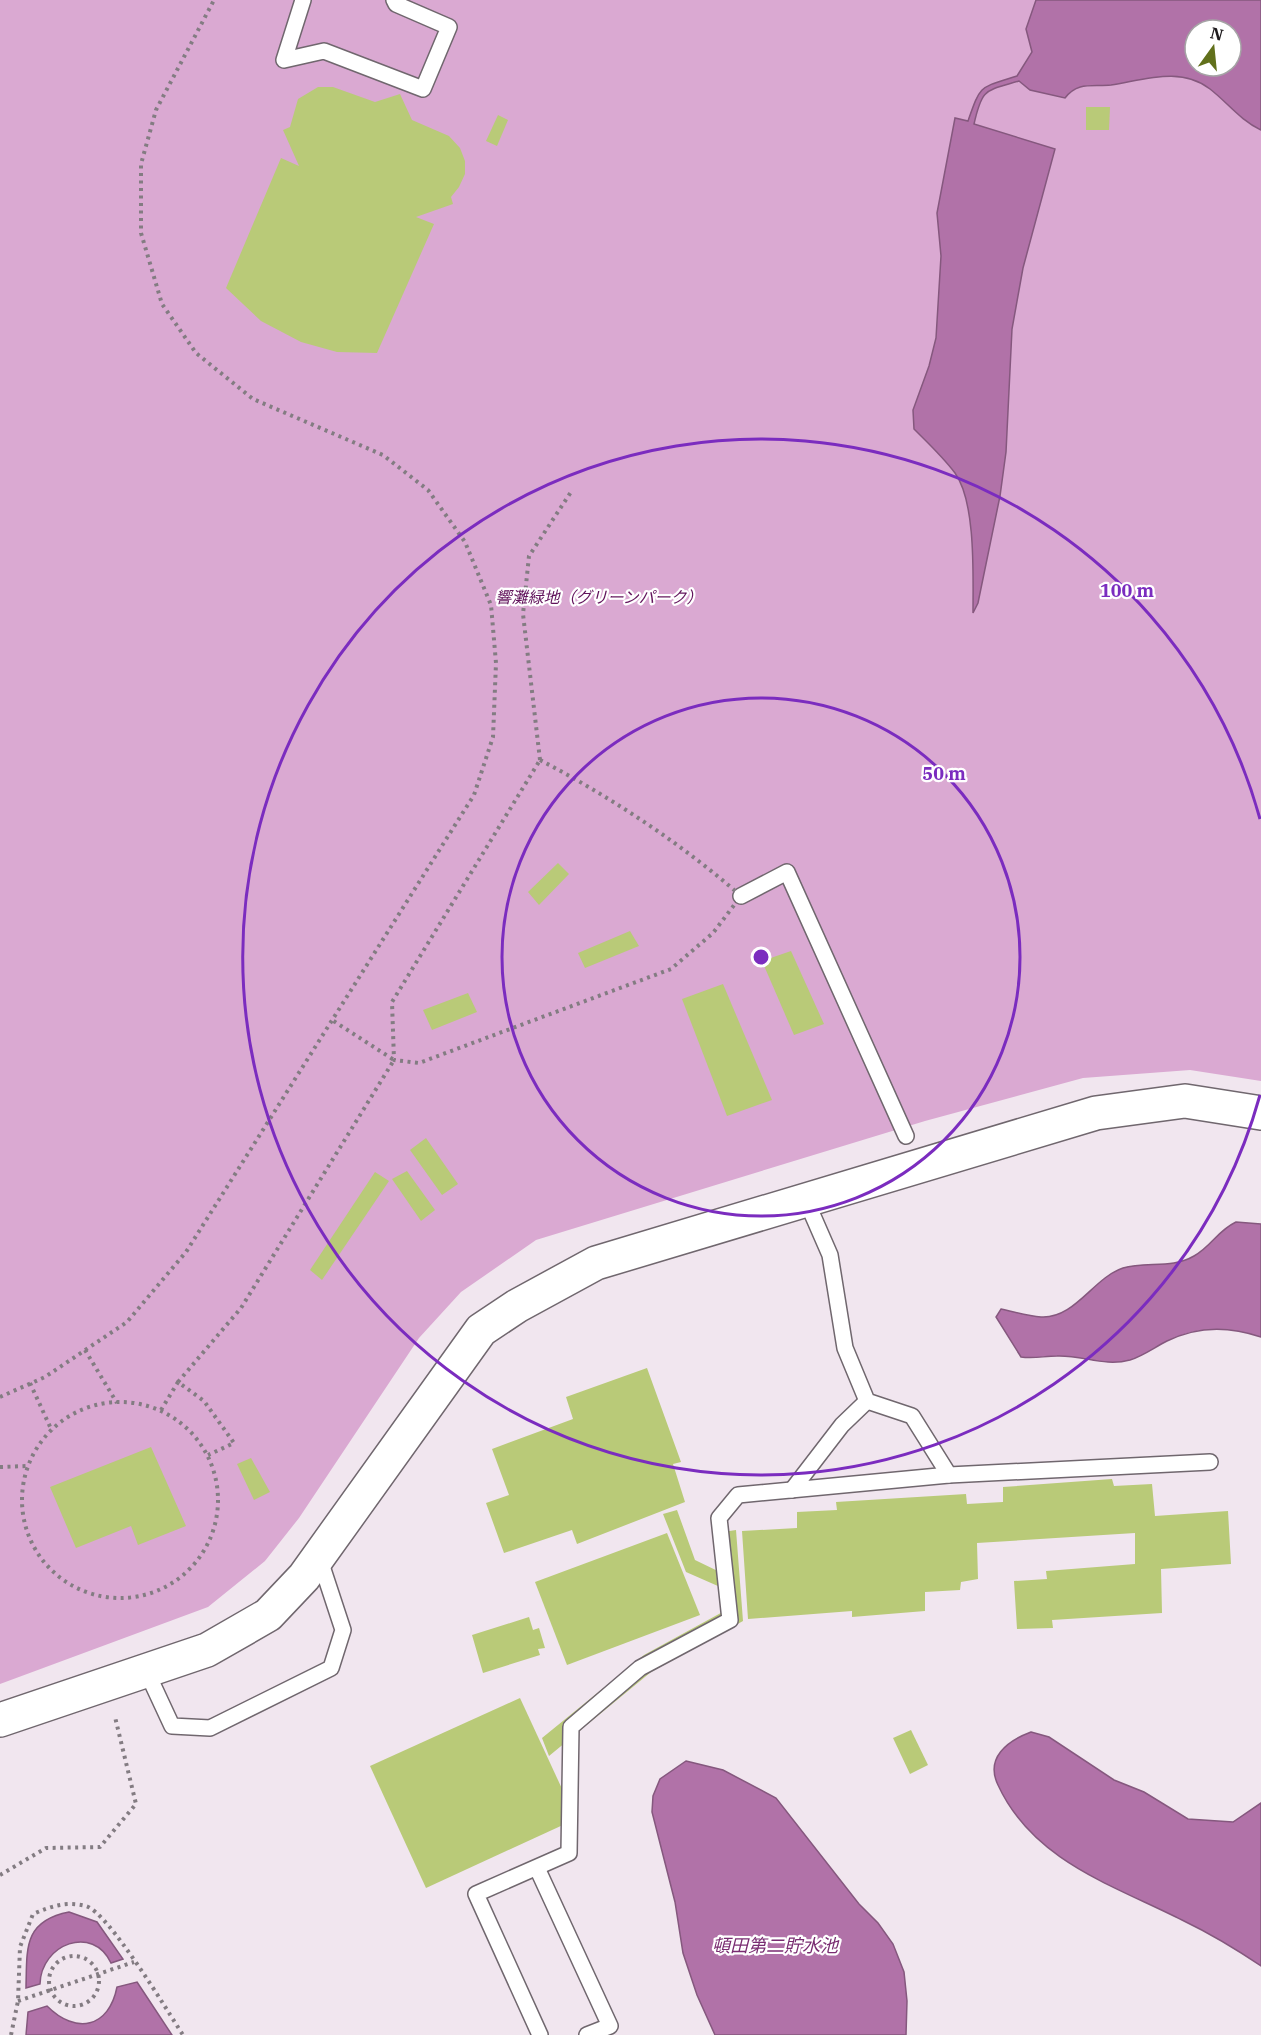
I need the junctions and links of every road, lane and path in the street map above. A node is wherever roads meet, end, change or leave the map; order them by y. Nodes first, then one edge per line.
1 (214, 0) edge
2 (303, 0) edge
3 (394, 0) edge
4 (571, 492) dead end
5 (540, 759) junction
6 (741, 896) junction
7 (332, 1020) junction
8 (394, 1060) junction
9 (1261, 1113) edge
10 (906, 1136) dead end
11 (806, 1200) junction
12 (85, 1350) junction
13 (178, 1382) junction
14 (30, 1383) junction
15 (0, 1397) edge
16 (867, 1401) junction
17 (117, 1403) junction
18 (161, 1410) junction
19 (52, 1431) junction
20 (208, 1455) junction
21 (1210, 1462) dead end
22 (28, 1466) junction
23 (0, 1467) edge
24 (949, 1475) junction
25 (792, 1490) junction
26 (319, 1557) junction
27 (146, 1670) junction
28 (107, 1684) junction
29 (0, 1720) edge
30 (537, 1868) junction
31 (0, 1875) edge
32 (134, 1962) junction
33 (99, 1974) junction
34 (51, 1991) junction
35 (18, 2001) junction
36 (12, 2035) edge
37 (183, 2035) edge
38 (540, 2035) edge
39 (587, 2035) edge

1 - 7 path
2 - 3 lane
4 - 5 path
5 - 6 path
5 - 8 path
6 - 8 path
6 - 10 lane
7 - 8 path
7 - 12 path
8 - 13 path
9 - 11 street
11 - 16 lane
11 - 26 street
12 - 14 path
12 - 17 path
13 - 18 path
13 - 20 path
14 - 15 path
14 - 19 path
16 - 24 lane
16 - 25 lane
17 - 18 path
17 - 19 path
18 - 20 path
19 - 22 path
20 - 22 path
21 - 24 lane
22 - 23 path
24 - 25 lane
25 - 30 lane
26 - 27 street
26 - 27 lane
27 - 28 street
28 - 29 street
28 - 31 path
30 - 38 lane
30 - 39 lane
32 - 33 path
32 - 35 path
32 - 37 path
33 - 34 path
33 - 34 path
33 - 34 path
34 - 35 path
35 - 36 path

